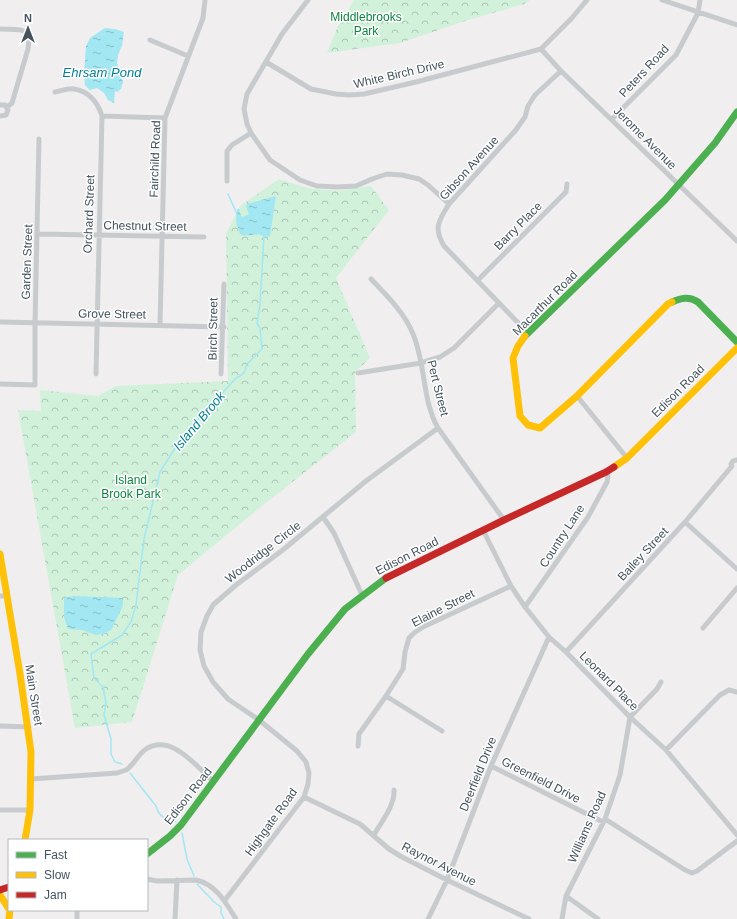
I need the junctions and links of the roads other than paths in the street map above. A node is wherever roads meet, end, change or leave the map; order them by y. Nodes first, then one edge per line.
1 (205, 0) edge
2 (308, 0) edge
3 (587, 0) edge
4 (662, 0) edge
5 (700, 0) edge
6 (698, 13) junction
7 (737, 25) edge
8 (0, 29) edge
9 (150, 40) dead end
10 (541, 49) junction
11 (188, 56) junction
12 (266, 62) junction
13 (561, 71) junction
14 (55, 92) dead end
15 (0, 105) edge
16 (7, 106) junction
17 (737, 112) edge
18 (0, 116) edge
19 (102, 116) junction
20 (165, 118) junction
21 (612, 119) junction
22 (251, 133) junction
23 (39, 139) dead end
24 (226, 181) dead end
25 (567, 184) dead end
26 (678, 185) junction
27 (449, 204) junction
28 (38, 234) junction
29 (98, 235) junction
30 (162, 237) junction
31 (204, 237) dead end
32 (736, 239) edge
33 (371, 279) dead end
34 (478, 280) junction
35 (224, 284) dead end
36 (499, 303) junction
37 (0, 322) edge
38 (35, 323) junction
39 (97, 324) junction
40 (160, 325) junction
41 (224, 327) junction
42 (528, 333) junction
43 (737, 342) edge
44 (737, 348) edge
45 (421, 363) junction
46 (358, 373) dead end
47 (96, 374) dead end
48 (222, 374) dead end
49 (0, 384) edge
50 (577, 396) junction
51 (438, 428) junction
52 (627, 458) junction
53 (737, 460) edge
54 (735, 467) edge
55 (606, 472) junction
56 (323, 517) junction
57 (504, 520) junction
58 (685, 522) junction
59 (483, 530) junction
60 (0, 554) edge
61 (737, 570) edge
62 (511, 586) junction
63 (737, 588) edge
64 (362, 595) junction
65 (3, 596) edge
66 (525, 608) junction
67 (703, 628) dead end
68 (549, 637) junction
69 (566, 652) junction
70 (661, 682) dead end
71 (737, 692) edge
72 (386, 696) junction
73 (630, 717) junction
74 (259, 720) junction
75 (0, 726) edge
76 (28, 727) junction
77 (442, 732) dead end
78 (358, 746) dead end
79 (666, 750) junction
80 (491, 766) junction
81 (32, 779) junction
82 (213, 782) junction
83 (394, 790) dead end
84 (304, 797) junction
85 (0, 810) edge
86 (30, 810) junction
87 (604, 820) junction
88 (374, 835) junction
89 (737, 835) edge
90 (25, 839) edge
91 (737, 842) edge
92 (148, 853) edge
93 (148, 879) edge
94 (176, 880) junction
95 (447, 880) junction
96 (0, 896) edge
97 (566, 896) junction
98 (225, 900) junction
99 (8, 908) edge
100 (175, 919) edge
101 (236, 919) edge
102 (428, 919) edge
103 (529, 919) edge
104 (562, 919) edge
105 (598, 919) edge

1 - 11 street, Fairchild Road
2 - 12 street
3 - 10 street
4 - 6 street
5 - 6 street, Peters Road
6 - 7 street
6 - 21 street, Peters Road
8 - 16 street
9 - 11 street
10 - 12 street, White Birch Drive
10 - 13 street, Jerome Avenue
11 - 20 street, Fairchild Road
12 - 22 street
13 - 21 street, Jerome Avenue
13 - 27 street, Gibson Avenue
14 - 19 street, Orchard Street
15 - 16 street
16 - 18 street
17 - 26 street, Macarthur Road
19 - 20 street
19 - 29 street, Orchard Street
20 - 30 street, Fairchild Road
21 - 26 street, Jerome Avenue
22 - 24 street
22 - 27 street
23 - 28 street, Garden Street
25 - 34 street, Barry Place
26 - 32 street, Jerome Avenue
26 - 42 street, Macarthur Road
27 - 34 street, Gibson Avenue
28 - 29 street, Chestnut Street
28 - 38 street, Garden Street
29 - 30 street, Chestnut Street
29 - 39 street, Orchard Street
30 - 31 street, Chestnut Street
30 - 40 street, Fairchild Road
33 - 45 street, Pert Street
34 - 36 street, Gibson Avenue
35 - 41 street, Birch Street
36 - 42 street, Gibson Avenue
36 - 45 street
37 - 38 street, Grove Street
38 - 39 street, Grove Street
38 - 49 street, Garden Street
39 - 40 street, Grove Street
39 - 47 street, Orchard Street
40 - 41 street, Grove Street
41 - 48 street, Birch Street
42 - 50 street, Macarthur Road
43 - 50 street, Macarthur Road
44 - 52 street, Edison Road
45 - 46 street
45 - 51 street, Pert Street
50 - 52 street
51 - 56 street, Woodridge Circle
51 - 57 street, Pert Street
52 - 55 street, Edison Road
53 - 54 street, Bailey Street
54 - 58 street, Bailey Street
55 - 57 street, Edison Road
55 - 66 street, Country Lane
56 - 64 street
56 - 74 street, Woodridge Circle
57 - 59 street, Edison Road
58 - 61 street
58 - 69 street, Bailey Street
59 - 62 street, Leonard Place
59 - 64 street, Edison Road
60 - 65 street, Main Street
62 - 66 street, Leonard Place
62 - 72 street, Elaine Street
63 - 67 street
64 - 74 street, Edison Road
65 - 76 street, Main Street
66 - 68 street, Leonard Place
68 - 69 street, Leonard Place
68 - 80 street, Deerfield Drive
69 - 73 street, Leonard Place
70 - 73 street
71 - 79 street
72 - 77 street
72 - 78 street, Elaine Street
73 - 79 street, Leonard Place
73 - 87 street, Williams Road
74 - 82 street, Edison Road
74 - 84 street, Highgate Road
75 - 76 street
76 - 81 street, Main Street
79 - 89 street, Leonard Place
80 - 87 street, Greenfield Drive
80 - 95 street, Deerfield Drive
81 - 82 street
81 - 86 street, Main Street
82 - 92 street, Edison Road
83 - 88 street
84 - 88 street, Raynor Avenue
84 - 98 street, Highgate Road
85 - 86 street
86 - 90 street, Main Street
87 - 91 street, Greenfield Drive
87 - 97 street, Williams Road
88 - 95 street, Raynor Avenue
93 - 94 street
94 - 98 street
94 - 100 street
95 - 102 street, Deerfield Drive
95 - 103 street, Raynor Avenue
96 - 99 street
97 - 104 street, Williams Road
97 - 105 street
98 - 101 street

